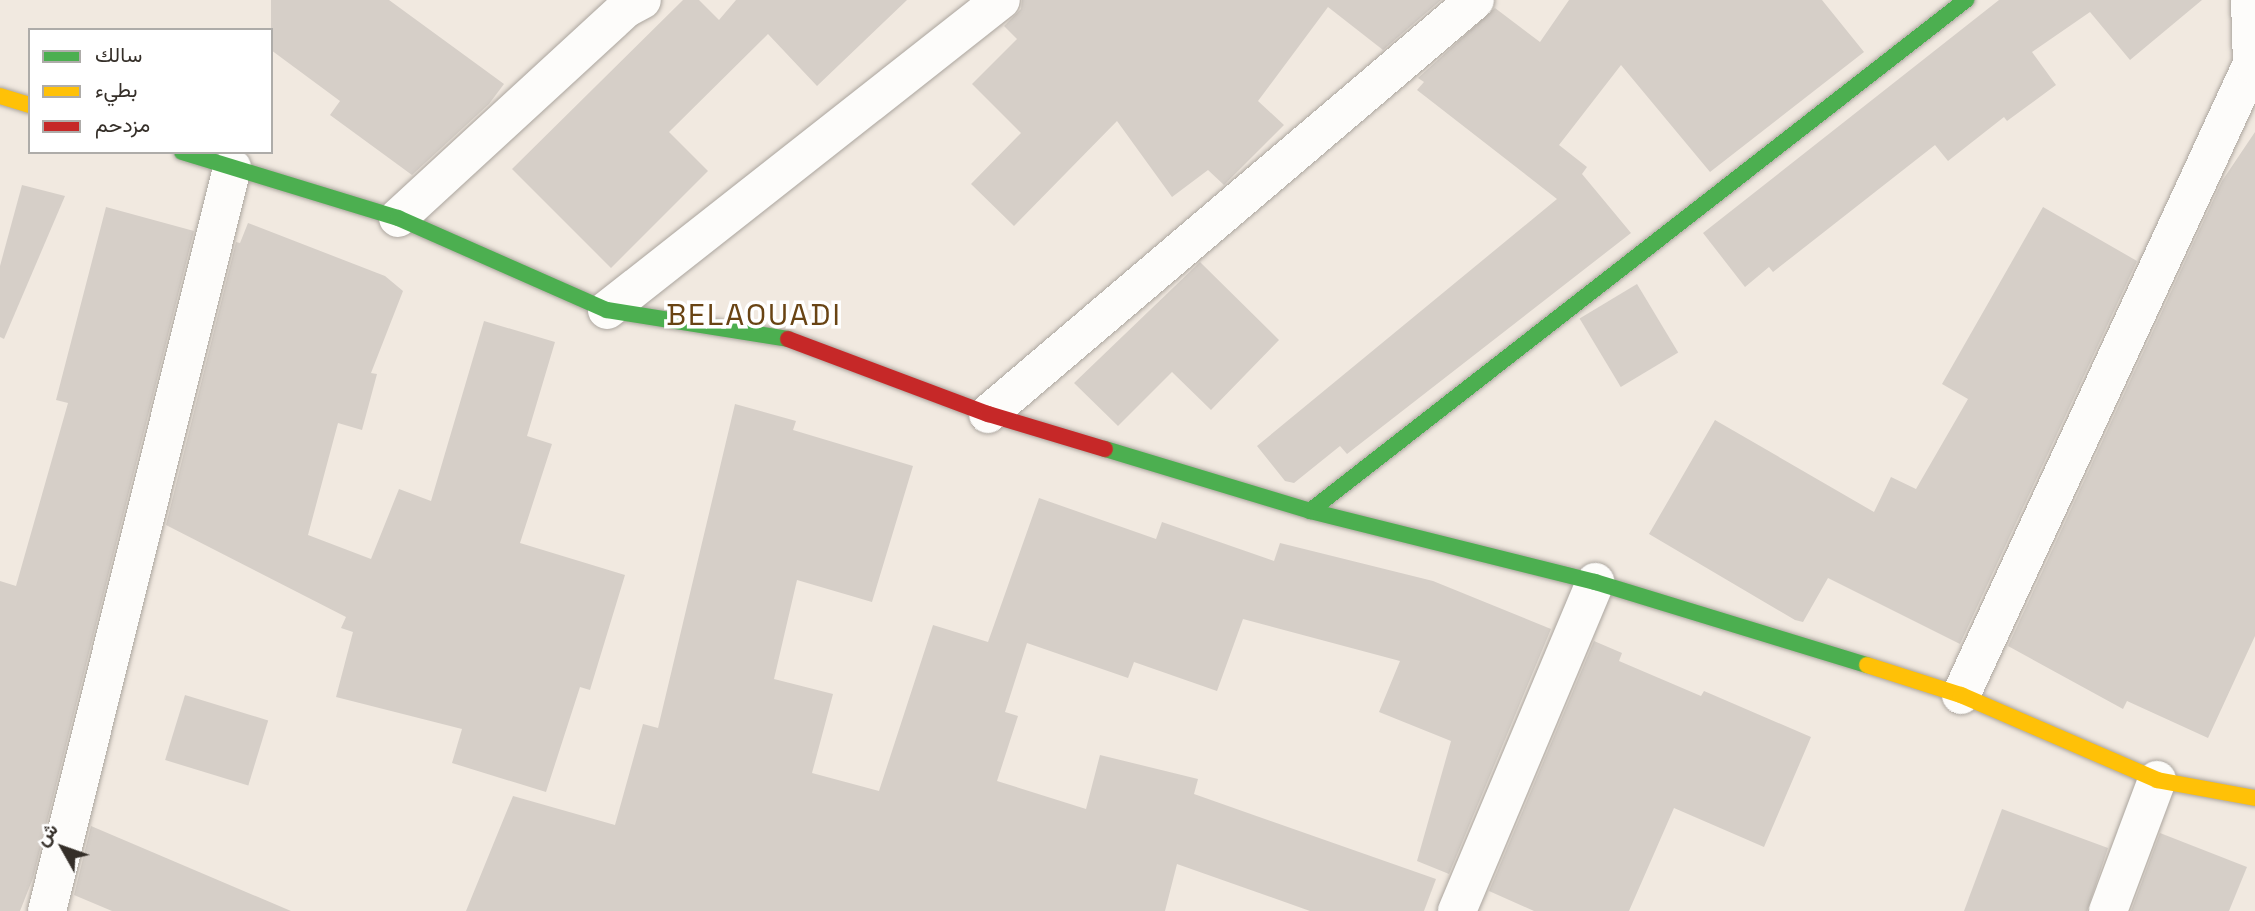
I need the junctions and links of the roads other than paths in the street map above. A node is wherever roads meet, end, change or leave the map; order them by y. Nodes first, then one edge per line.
1 (642, 0) edge
2 (1001, 0) edge
3 (1475, 0) edge
4 (1966, 0) edge
5 (2250, 0) edge
6 (0, 96) edge
7 (28, 104) edge
8 (189, 154) edge
9 (232, 167) junction
10 (398, 218) junction
11 (607, 310) junction
12 (988, 414) junction
13 (1310, 511) junction
14 (1595, 582) junction
15 (1961, 695) junction
16 (2157, 780) junction
17 (2255, 798) edge
18 (47, 911) edge
19 (1457, 911) edge
20 (2108, 911) edge

1 - 10 street
2 - 11 street
3 - 12 street
4 - 13 main road
5 - 15 street
6 - 7 main road
8 - 9 main road
9 - 10 main road
9 - 18 street
10 - 11 main road
11 - 12 main road
12 - 13 main road
13 - 14 main road
14 - 15 main road
14 - 19 street
15 - 16 main road
16 - 17 main road
16 - 20 street

